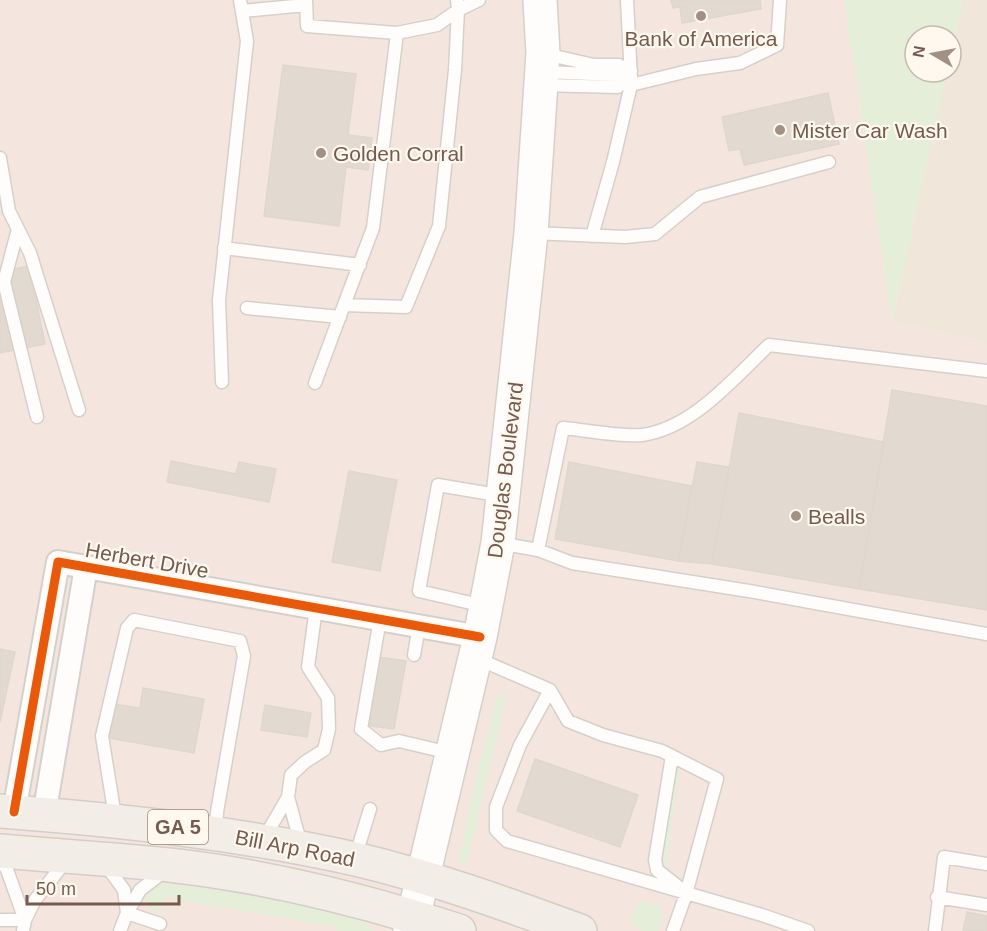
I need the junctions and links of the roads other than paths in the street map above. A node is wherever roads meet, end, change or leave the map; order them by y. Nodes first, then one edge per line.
1 (479, 0) edge
2 (540, 0) edge
3 (627, 0) edge
4 (780, 0) edge
5 (306, 2) edge
6 (241, 5) edge
7 (458, 5) edge
8 (397, 33) junction
9 (542, 70) junction
10 (631, 71) junction
11 (632, 85) junction
12 (0, 158) edge
13 (829, 162) dead end
14 (18, 229) junction
15 (531, 233) junction
16 (592, 236) junction
17 (224, 248) junction
18 (360, 265) junction
19 (247, 308) dead end
20 (342, 311) junction
21 (987, 371) edge
22 (222, 382) dead end
23 (315, 383) dead end
24 (79, 410) dead end
25 (37, 417) dead end
26 (504, 496) junction
27 (498, 543) junction
28 (538, 550) junction
29 (86, 567) junction
30 (316, 608) junction
31 (380, 619) junction
32 (419, 626) junction
33 (480, 633) junction
34 (987, 634) edge
35 (414, 655) dead end
36 (550, 690) junction
37 (451, 753) junction
38 (672, 756) junction
39 (288, 797) junction
40 (370, 810) dead end
41 (19, 812) edge
42 (111, 820) junction
43 (216, 833) junction
44 (262, 842) junction
45 (302, 849) junction
46 (0, 851) edge
47 (84, 859) junction
48 (354, 859) junction
49 (0, 863) edge
50 (987, 864) edge
51 (171, 866) junction
52 (422, 877) junction
53 (686, 894) junction
54 (937, 897) junction
55 (987, 905) edge
56 (127, 913) junction
57 (0, 920) edge
58 (411, 923) edge
59 (159, 924) dead end
60 (24, 925) edge
61 (120, 931) edge
62 (459, 931) edge
63 (580, 931) edge
64 (673, 931) edge
65 (808, 931) edge
66 (935, 931) edge

1 - 7 lane
2 - 9 main road, Douglas Boulevard
3 - 10 lane
4 - 11 lane
5 - 6 lane
5 - 8 lane
6 - 17 lane
7 - 8 lane
7 - 20 lane
8 - 18 lane
9 - 10 lane
9 - 10 lane
9 - 15 main road, Douglas Boulevard
10 - 11 lane
11 - 16 lane
12 - 14 lane
13 - 16 lane
14 - 24 lane
14 - 25 lane
15 - 16 lane
15 - 26 main road, Douglas Boulevard
17 - 18 lane
17 - 22 lane
18 - 20 lane
19 - 20 lane
20 - 23 lane
21 - 28 lane
26 - 27 main road, Douglas Boulevard
26 - 33 lane
27 - 28 lane
27 - 33 main road, Douglas Boulevard
28 - 34 lane
29 - 30 street, Herbert Drive
29 - 41 street, Herbert Drive
29 - 41 street, Herbert Drive
30 - 31 street, Herbert Drive
30 - 39 lane
31 - 32 street, Herbert Drive
31 - 37 lane
32 - 33 street, Herbert Drive
32 - 35 lane
33 - 36 lane
33 - 37 main road, Douglas Boulevard
36 - 38 lane
36 - 53 lane
37 - 52 main road, Douglas Boulevard
38 - 53 lane
38 - 53 lane
39 - 44 lane
39 - 45 lane
40 - 48 lane
41 - 42 main road, Bill Arp Road / GA 5
42 - 43 main road, Bill Arp Road / GA 5
42 - 43 lane
43 - 44 main road, Bill Arp Road / GA 5
44 - 45 main road, Bill Arp Road / GA 5
45 - 48 main road, Bill Arp Road / GA 5
46 - 47 main road, Bill Arp Road / GA 5
47 - 51 main road, Bill Arp Road / GA 5
47 - 56 lane
47 - 60 lane
48 - 52 main road, Bill Arp Road / GA 5
49 - 60 lane
50 - 54 lane
51 - 56 lane
51 - 58 main road, Bill Arp Road / GA 5
52 - 58 main road, Douglas Boulevard
52 - 63 main road, Bill Arp Road / GA 5
53 - 64 lane
53 - 65 lane
54 - 55 lane
54 - 66 lane
56 - 59 lane
56 - 61 lane
57 - 60 lane
58 - 62 main road, Bill Arp Road / GA 5

